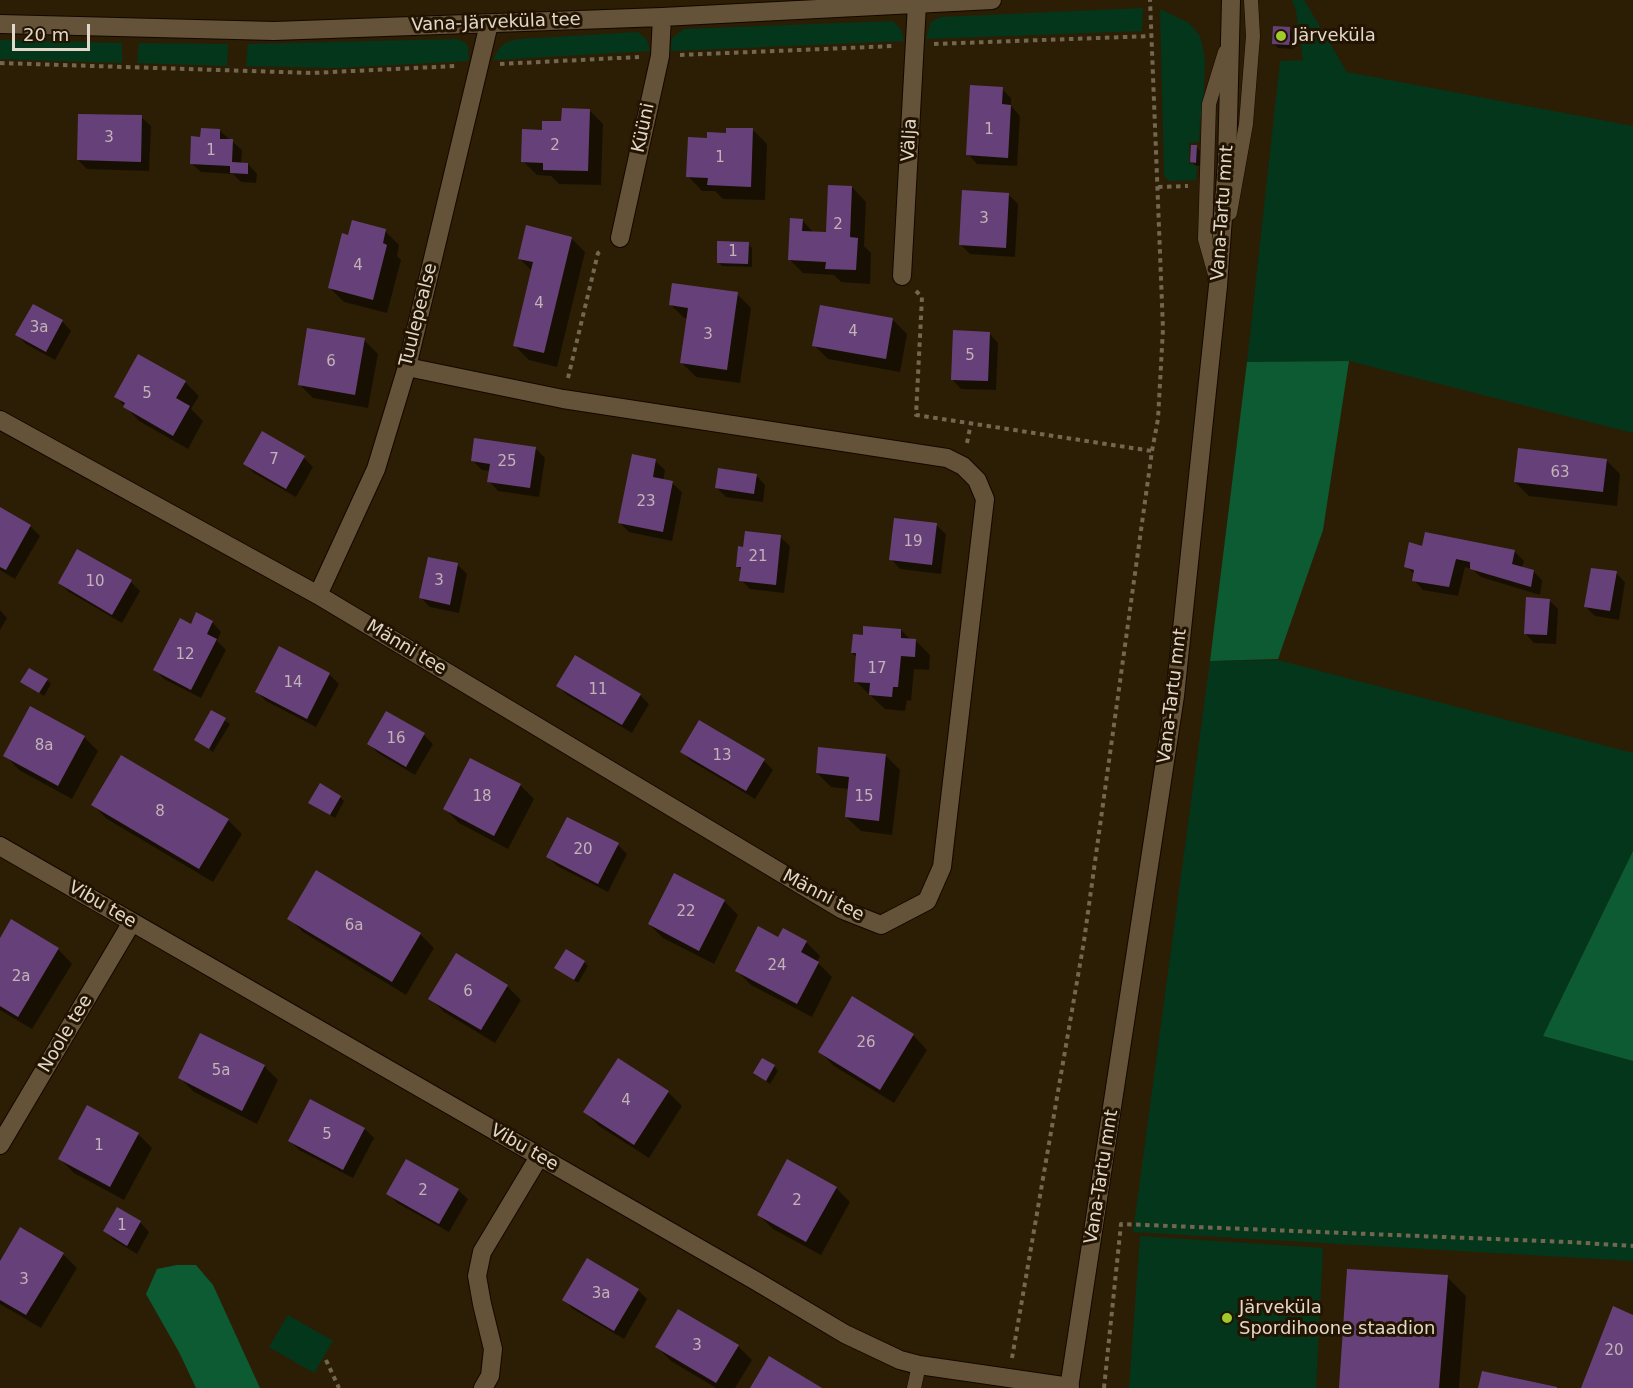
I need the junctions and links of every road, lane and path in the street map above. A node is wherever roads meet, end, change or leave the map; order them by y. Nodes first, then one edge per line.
1 (992, 0) edge
2 (1150, 0) edge
3 (1231, 0) edge
4 (1251, 0) edge
5 (917, 4) junction
6 (662, 17) junction
7 (0, 24) edge
8 (489, 24) junction
9 (1152, 36) junction
10 (916, 45) junction
11 (660, 56) junction
12 (0, 63) edge
13 (480, 65) junction
14 (620, 238) joint
15 (902, 276) joint
16 (1218, 286) junction
17 (407, 367) junction
18 (563, 399) junction
19 (0, 420) edge
20 (1152, 451) junction
21 (318, 595) junction
22 (0, 846) edge
23 (132, 922) junction
24 (0, 1145) edge
25 (539, 1157) junction
26 (1633, 1246) edge
27 (326, 1360) dead end
28 (919, 1365) junction
29 (1009, 1378) junction
30 (339, 1388) edge
31 (483, 1388) edge
32 (914, 1388) edge
33 (1070, 1388) edge
34 (1104, 1388) edge

1 - 5 street, Vana-Järveküla tee
2 - 9 path
3 - 16 street, Vana-Tartu mnt
4 - 16 lane
5 - 6 street, Vana-Järveküla tee
5 - 10 street, Välja
6 - 8 street, Vana-Järveküla tee
6 - 11 street, Küüni
7 - 8 street, Vana-Järveküla tee
8 - 13 street, Tuulepealse
9 - 10 path
9 - 20 path
10 - 11 path
10 - 15 street, Välja
11 - 13 path
11 - 14 street, Küüni
12 - 13 path
13 - 17 street, Tuulepealse
14 - 18 path
15 - 20 path
16 - 33 street, Vana-Tartu mnt
17 - 18 street, Männi tee
17 - 21 street, Tuulepealse
18 - 21 street, Männi tee
19 - 21 street, Männi tee
20 - 29 path
22 - 23 street, Vibu tee
23 - 24 street, Noole tee
23 - 25 street, Vibu tee
25 - 28 street, Vibu tee
25 - 31 street
26 - 34 path
27 - 30 path
28 - 29 street, Vibu tee
28 - 32 lane
29 - 33 street, Vibu tee

